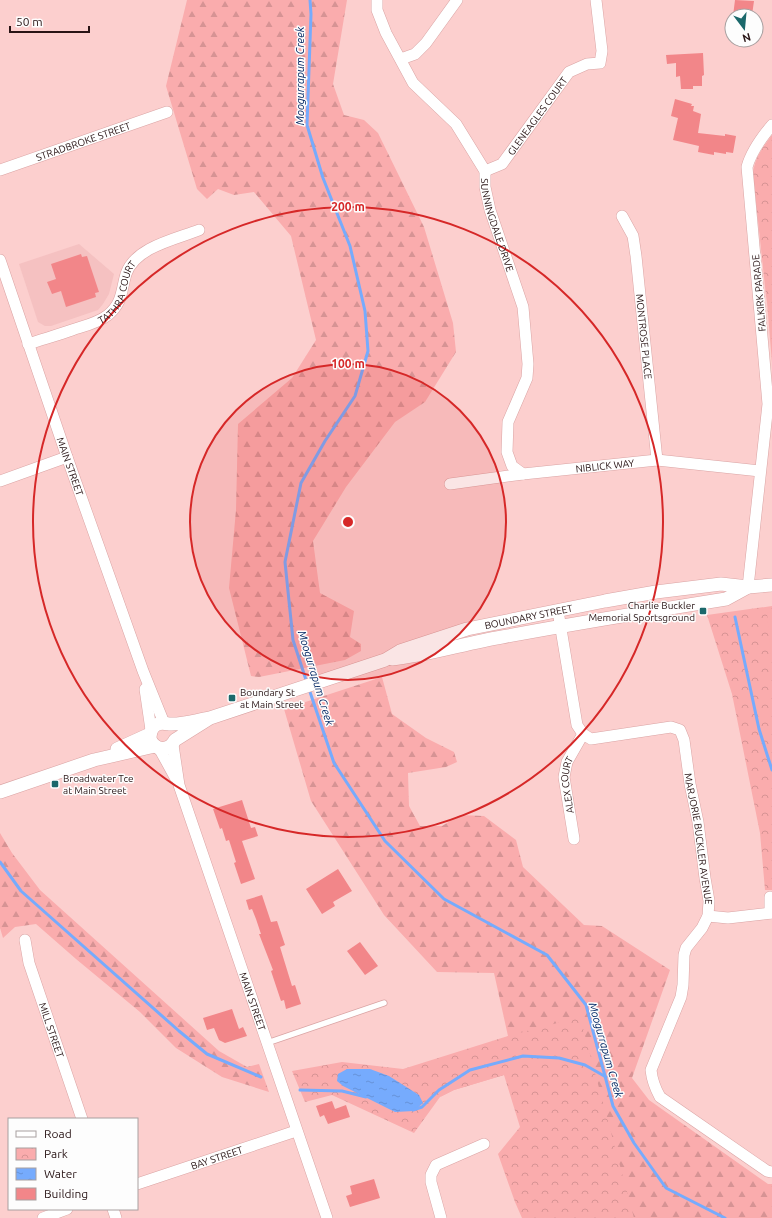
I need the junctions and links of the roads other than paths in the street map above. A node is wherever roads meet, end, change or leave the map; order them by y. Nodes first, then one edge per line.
1 (377, 0) edge
2 (457, 0) edge
3 (596, 0) edge
4 (401, 59) junction
5 (167, 112) dead end
6 (772, 125) edge
7 (0, 170) edge
8 (485, 171) junction
9 (622, 216) dead end
10 (199, 230) dead end
11 (0, 260) edge
12 (28, 344) junction
13 (770, 404) edge
14 (67, 457) junction
15 (657, 460) junction
16 (760, 471) junction
17 (523, 474) junction
18 (0, 481) edge
19 (450, 484) dead end
20 (772, 585) edge
21 (748, 587) junction
22 (558, 611) junction
23 (561, 626) junction
24 (385, 660) junction
25 (143, 671) junction
26 (210, 718) junction
27 (166, 723) junction
28 (583, 734) junction
29 (154, 739) junction
30 (174, 742) junction
31 (179, 785) junction
32 (0, 792) edge
33 (574, 839) dead end
34 (770, 897) dead end
35 (771, 913) edge
36 (708, 916) junction
37 (25, 940) dead end
38 (384, 1003) dead end
39 (267, 1043) junction
40 (82, 1118) edge
41 (296, 1131) junction
42 (484, 1144) dead end
43 (772, 1172) edge
44 (138, 1184) edge
45 (64, 1210) edge
46 (43, 1218) edge
47 (327, 1218) edge
48 (441, 1218) edge

1 - 4 street, SUNNINGDALE DRIVE
2 - 4 street
3 - 8 street, GLENEAGLES COURT
4 - 8 street, SUNNINGDALE DRIVE
5 - 7 street, STRADBROKE STREET
6 - 13 street, FALKIRK PARADE
8 - 17 street, SUNNINGDALE DRIVE
9 - 15 street, MONTROSE PLACE
10 - 12 street, TATHRA COURT
11 - 12 street, MAIN STREET
12 - 14 street, MAIN STREET
13 - 16 street, FALKIRK PARADE
14 - 18 street
14 - 25 street, MAIN STREET
15 - 16 street, NIBLICK WAY
15 - 17 street, NIBLICK WAY
16 - 21 street, FALKIRK PARADE
17 - 19 street, NIBLICK WAY
20 - 21 street, BOUNDARY STREET
21 - 22 street, BOUNDARY STREET
21 - 23 street, BOUNDARY STREET
22 - 23 street
22 - 24 street, BOUNDARY STREET
23 - 24 street, BOUNDARY STREET
23 - 28 street
24 - 26 street, BOUNDARY STREET
25 - 27 street, MAIN STREET
25 - 29 street, MAIN STREET
26 - 27 street, BOUNDARY STREET
26 - 30 street, BOUNDARY STREET
27 - 29 street, BOUNDARY STREET
27 - 30 street
28 - 33 street, ALEX COURT
28 - 36 street, MARJORIE BUCKLER AVENUE
29 - 30 street, BOUNDARY STREET
29 - 31 street, MAIN STREET
29 - 32 street, BOUNDARY STREET
30 - 31 street, MAIN STREET
31 - 39 street, MAIN STREET
34 - 35 street
35 - 36 street
36 - 43 street, MARJORIE BUCKLER AVENUE
37 - 40 street, MILL STREET
38 - 39 lane
39 - 41 street, MAIN STREET
41 - 44 street, BAY STREET
41 - 47 street, MAIN STREET
42 - 48 street
45 - 46 street

